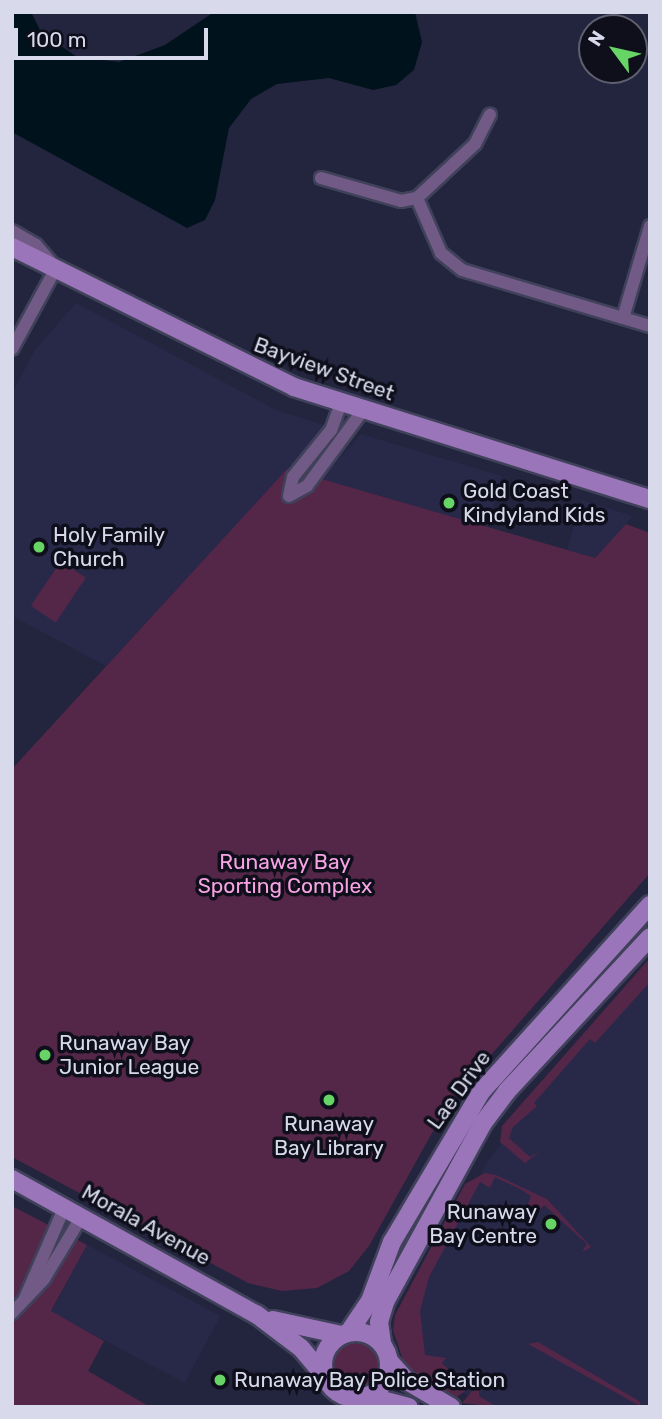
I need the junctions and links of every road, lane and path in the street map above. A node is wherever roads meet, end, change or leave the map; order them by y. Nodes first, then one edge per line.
1 (490, 115) dead end
2 (321, 178) dead end
3 (416, 198) junction
4 (650, 226) edge
5 (12, 231) edge
6 (12, 247) edge
7 (56, 268) junction
8 (623, 318) junction
9 (650, 326) edge
10 (12, 349) edge
11 (341, 403) junction
12 (363, 410) junction
13 (589, 477) junction
14 (650, 488) edge
15 (650, 499) edge
16 (650, 905) edge
17 (650, 937) edge
18 (12, 1179) edge
19 (65, 1206) junction
20 (82, 1216) junction
21 (25, 1298) junction
22 (12, 1312) edge
23 (256, 1314) junction
24 (345, 1333) junction
25 (382, 1343) junction
26 (389, 1361) junction
27 (326, 1379) junction
28 (363, 1400) edge
29 (330, 1407) edge
30 (408, 1407) edge
31 (451, 1407) edge

1 - 3 street
2 - 3 street
3 - 8 street
4 - 8 street
5 - 7 street, Bayview Street
6 - 7 main road, Bayview Street
7 - 10 street
7 - 11 main road, Bayview Street
8 - 9 street
11 - 12 main road, Bayview Street
11 - 12 street
12 - 13 main road, Bayview Street
13 - 14 main road, Bayview Street
13 - 15 main road, Bayview Street
16 - 24 main road, Lae Drive
17 - 25 main road, Lae Drive
18 - 19 main road, Morala Avenue
19 - 20 main road, Morala Avenue
19 - 21 street
20 - 21 street
20 - 23 main road, Morala Avenue
21 - 22 street
23 - 24 main road, Morala Avenue
23 - 27 main road, Morala Avenue
24 - 25 main road
24 - 27 main road
25 - 26 main road
26 - 28 main road
26 - 31 main road
27 - 28 main road
27 - 29 main road
28 - 30 main road

